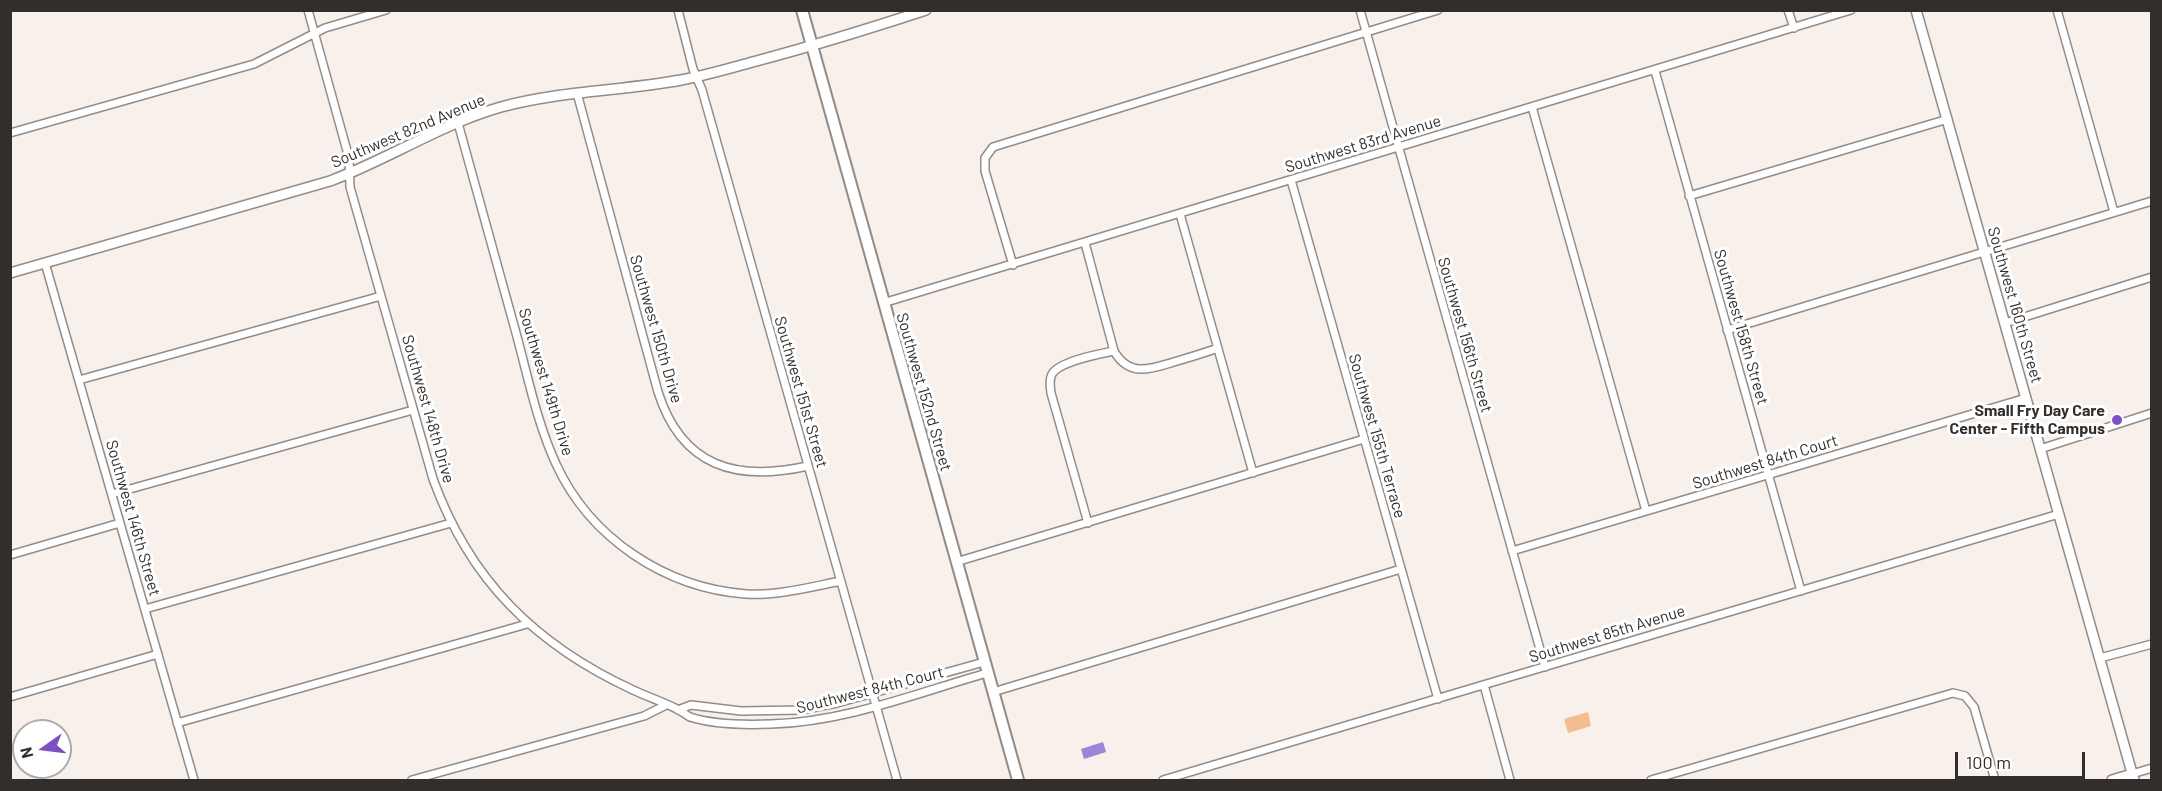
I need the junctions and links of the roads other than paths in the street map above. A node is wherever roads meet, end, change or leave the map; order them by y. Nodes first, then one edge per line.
1 (308, 10) edge
2 (386, 10) edge
3 (678, 10) edge
4 (802, 10) edge
5 (926, 10) edge
6 (1360, 10) edge
7 (1438, 10) edge
8 (1788, 10) edge
9 (1851, 10) edge
10 (1916, 10) edge
11 (2057, 10) edge
12 (1794, 28) junction
13 (1366, 32) junction
14 (314, 33) junction
15 (812, 46) junction
16 (1655, 71) junction
17 (696, 77) junction
18 (577, 93) junction
19 (1532, 107) junction
20 (1948, 119) junction
21 (458, 123) junction
22 (10, 133) edge
23 (1398, 147) junction
24 (350, 174) junction
25 (1291, 180) junction
26 (1689, 196) junction
27 (2151, 201) edge
28 (2114, 213) junction
29 (1180, 214) junction
30 (1085, 243) junction
31 (1984, 253) junction
32 (45, 263) junction
33 (1013, 265) junction
34 (10, 273) edge
35 (2151, 277) edge
36 (381, 296) junction
37 (883, 303) junction
38 (2004, 323) junction
39 (1727, 330) junction
40 (1218, 348) junction
41 (1114, 351) junction
42 (79, 380) junction
43 (2026, 398) junction
44 (413, 410) junction
45 (2151, 413) edge
46 (1364, 439) junction
47 (2040, 449) junction
48 (808, 466) junction
49 (1253, 473) junction
50 (1768, 475) junction
51 (112, 494) junction
52 (1646, 511) junction
53 (2059, 514) junction
54 (451, 522) junction
55 (120, 523) junction
56 (1088, 523) junction
57 (1512, 550) junction
58 (10, 555) edge
59 (956, 562) junction
60 (1401, 569) junction
61 (841, 581) junction
62 (1801, 591) junction
63 (145, 609) junction
64 (527, 624) junction
65 (2151, 644) edge
66 (158, 654) junction
67 (2100, 658) junction
68 (1545, 667) junction
69 (986, 668) junction
70 (1484, 685) junction
71 (993, 692) junction
72 (872, 693) junction
73 (10, 697) edge
74 (1438, 699) junction
75 (666, 705) junction
76 (876, 705) junction
77 (678, 710) junction
78 (177, 723) junction
79 (2151, 768) edge
80 (2133, 777) edge
81 (428, 778) edge
82 (194, 780) edge
83 (412, 780) edge
84 (897, 780) edge
85 (1018, 780) edge
86 (1163, 780) edge
87 (1510, 780) edge
88 (1651, 780) edge
89 (1995, 780) edge
90 (2112, 780) edge

1 - 14 street, Southwest 148th Drive
2 - 14 street
3 - 17 street, Southwest 151st Street
4 - 15 main road, Southwest 152nd Street
5 - 15 street, Southwest 82nd Avenue
6 - 13 street, Southwest 156th Street
7 - 13 street
8 - 12 street
9 - 12 street, Southwest 83rd Avenue
10 - 20 street, Southwest 160th Street
11 - 28 street
12 - 16 street, Southwest 83rd Avenue
13 - 23 street, Southwest 156th Street
13 - 33 street
14 - 22 street
14 - 24 street, Southwest 148th Drive
15 - 17 street, Southwest 82nd Avenue
15 - 37 main road, Southwest 152nd Street
16 - 19 street, Southwest 83rd Avenue
16 - 26 street, Southwest 158th Street
17 - 18 street, Southwest 82nd Avenue
17 - 48 street, Southwest 151st Street
18 - 21 street, Southwest 82nd Avenue
18 - 48 street, Southwest 150th Drive
19 - 23 street, Southwest 83rd Avenue
19 - 52 street
20 - 26 street
20 - 31 street, Southwest 160th Street
21 - 24 street, Southwest 82nd Avenue
21 - 61 street, Southwest 149th Drive
23 - 25 street, Southwest 83rd Avenue
23 - 57 street, Southwest 156th Street
24 - 32 street, Southwest 82nd Avenue
24 - 36 street, Southwest 148th Drive
25 - 29 street, Southwest 83rd Avenue
25 - 46 street, Southwest 155th Terrace
26 - 39 street, Southwest 158th Street
27 - 28 street
28 - 31 street
29 - 30 street, Southwest 83rd Avenue
29 - 40 street
30 - 33 street, Southwest 83rd Avenue
30 - 41 street
31 - 38 street, Southwest 160th Street
31 - 39 street
32 - 34 street, Southwest 82nd Avenue
32 - 42 street, Southwest 146th Street
33 - 37 street, Southwest 83rd Avenue
35 - 38 street
36 - 42 street
36 - 44 street, Southwest 148th Drive
37 - 59 main road, Southwest 152nd Street
38 - 43 street, Southwest 160th Street
39 - 50 street, Southwest 158th Street
40 - 41 street
40 - 49 street
41 - 56 street
42 - 51 street, Southwest 146th Street
43 - 47 street, Southwest 160th Street
43 - 50 street, Southwest 84th Court
44 - 51 street
44 - 54 street, Southwest 148th Drive
45 - 47 street
46 - 49 street
46 - 60 street, Southwest 155th Terrace
47 - 53 street, Southwest 160th Street
48 - 61 street, Southwest 151st Street
49 - 56 street
50 - 52 street, Southwest 84th Court
50 - 62 street, Southwest 158th Street
51 - 55 street, Southwest 146th Street
52 - 57 street, Southwest 84th Court
53 - 62 street, Southwest 85th Avenue
53 - 67 street, Southwest 160th Street
54 - 63 street
54 - 64 street, Southwest 148th Drive
55 - 58 street
55 - 63 street, Southwest 146th Street
56 - 59 street
57 - 68 street, Southwest 156th Street
59 - 69 main road, Southwest 152nd Street
60 - 71 street
60 - 74 street, Southwest 155th Terrace
61 - 72 street, Southwest 151st Street
62 - 68 street, Southwest 85th Avenue
63 - 66 street, Southwest 146th Street
64 - 75 street, Southwest 148th Drive
64 - 78 street
65 - 67 street
66 - 73 street
66 - 78 street, Southwest 146th Street
67 - 80 street, Southwest 160th Street
68 - 70 street, Southwest 85th Avenue
69 - 71 main road, Southwest 152nd Street
69 - 72 street, Southwest 84th Court
69 - 76 street, Southwest 84th Court
70 - 74 street, Southwest 85th Avenue
70 - 87 street
71 - 85 main road, Southwest 152nd Street
72 - 76 street, Southwest 151st Street
72 - 77 street, Southwest 84th Court
74 - 86 street, Southwest 85th Avenue
75 - 77 street, Southwest 148th Drive
75 - 81 street
76 - 77 street, Southwest 84th Court
76 - 84 street, Southwest 151st Street
78 - 82 street, Southwest 146th Street
79 - 80 street
80 - 90 street
81 - 83 street
88 - 89 street

